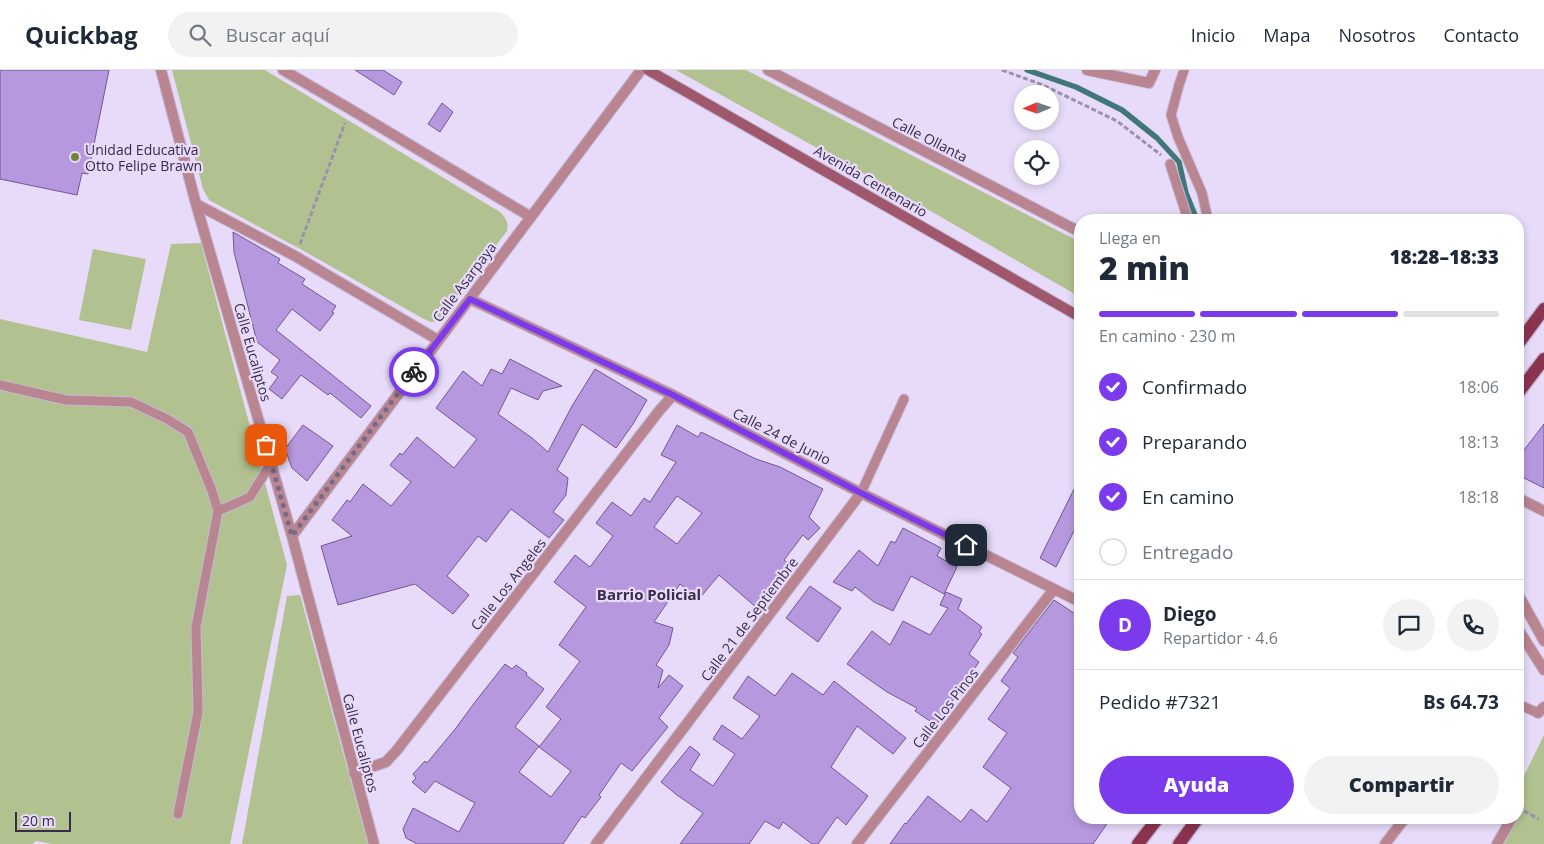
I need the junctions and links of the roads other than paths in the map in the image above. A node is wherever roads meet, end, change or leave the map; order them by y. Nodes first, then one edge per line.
1 (161, 70) edge
2 (283, 70) edge
3 (641, 70) edge
4 (648, 70) edge
5 (768, 70) edge
6 (1087, 70) edge
7 (1155, 70) edge
8 (1184, 70) edge
9 (1170, 164) road end
10 (196, 204) junction
11 (1186, 214) edge
12 (1207, 214) edge
13 (531, 217) junction
14 (1074, 229) edge
15 (470, 299) junction
16 (1544, 309) edge
17 (1074, 314) edge
18 (1524, 336) edge
19 (438, 340) junction
20 (1544, 358) edge
21 (0, 385) edge
22 (1524, 385) edge
23 (673, 395) junction
24 (904, 399) dead end
25 (271, 463) junction
26 (861, 493) junction
27 (1524, 502) edge
28 (218, 511) junction
29 (1544, 511) edge
30 (292, 536) junction
31 (1054, 589) junction
32 (1074, 599) edge
33 (1524, 605) edge
34 (1524, 638) edge
35 (1544, 641) edge
36 (1544, 670) edge
37 (1524, 706) edge
38 (1541, 710) edge
39 (354, 773) junction
40 (178, 814) dead end
41 (1153, 824) edge
42 (1194, 824) edge
43 (1400, 824) edge
44 (1509, 824) edge
45 (374, 844) edge
46 (596, 844) edge
47 (857, 844) edge
48 (1138, 844) edge
49 (1179, 844) edge
50 (1385, 844) edge
51 (1498, 844) edge

1 - 10 street, Calle Eucaliptos
2 - 13 street
3 - 13 street, Calle Asarpaya
4 - 17 main road, Avenida Centenario
5 - 14 street, Calle Ollanta
6 - 7 street
8 - 12 lane
9 - 11 lane
10 - 19 street
10 - 25 street, Calle Eucaliptos
13 - 15 street, Calle Asarpaya
15 - 19 street, Calle Asarpaya
15 - 23 street, Calle 24 de Junio
16 - 18 main road
19 - 30 street, Calle Asarpaya
20 - 22 main road
21 - 28 lane
23 - 26 street, Calle 24 de Junio
23 - 39 street, Calle Los Angeles
24 - 26 lane, Calle 21 de Septiembre
25 - 28 lane
25 - 30 street, Calle Eucaliptos
26 - 31 street, Calle 24 de Junio
26 - 46 street, Calle 21 de Septiembre
27 - 29 street
28 - 40 lane
30 - 39 street, Calle Eucaliptos
31 - 32 street, Calle 24 de Junio
31 - 47 street, Calle Los Pinos
33 - 35 street
34 - 36 street
37 - 38 lane
39 - 45 street, Calle Eucaliptos
41 - 48 main road
42 - 49 main road
43 - 50 street
44 - 51 street

